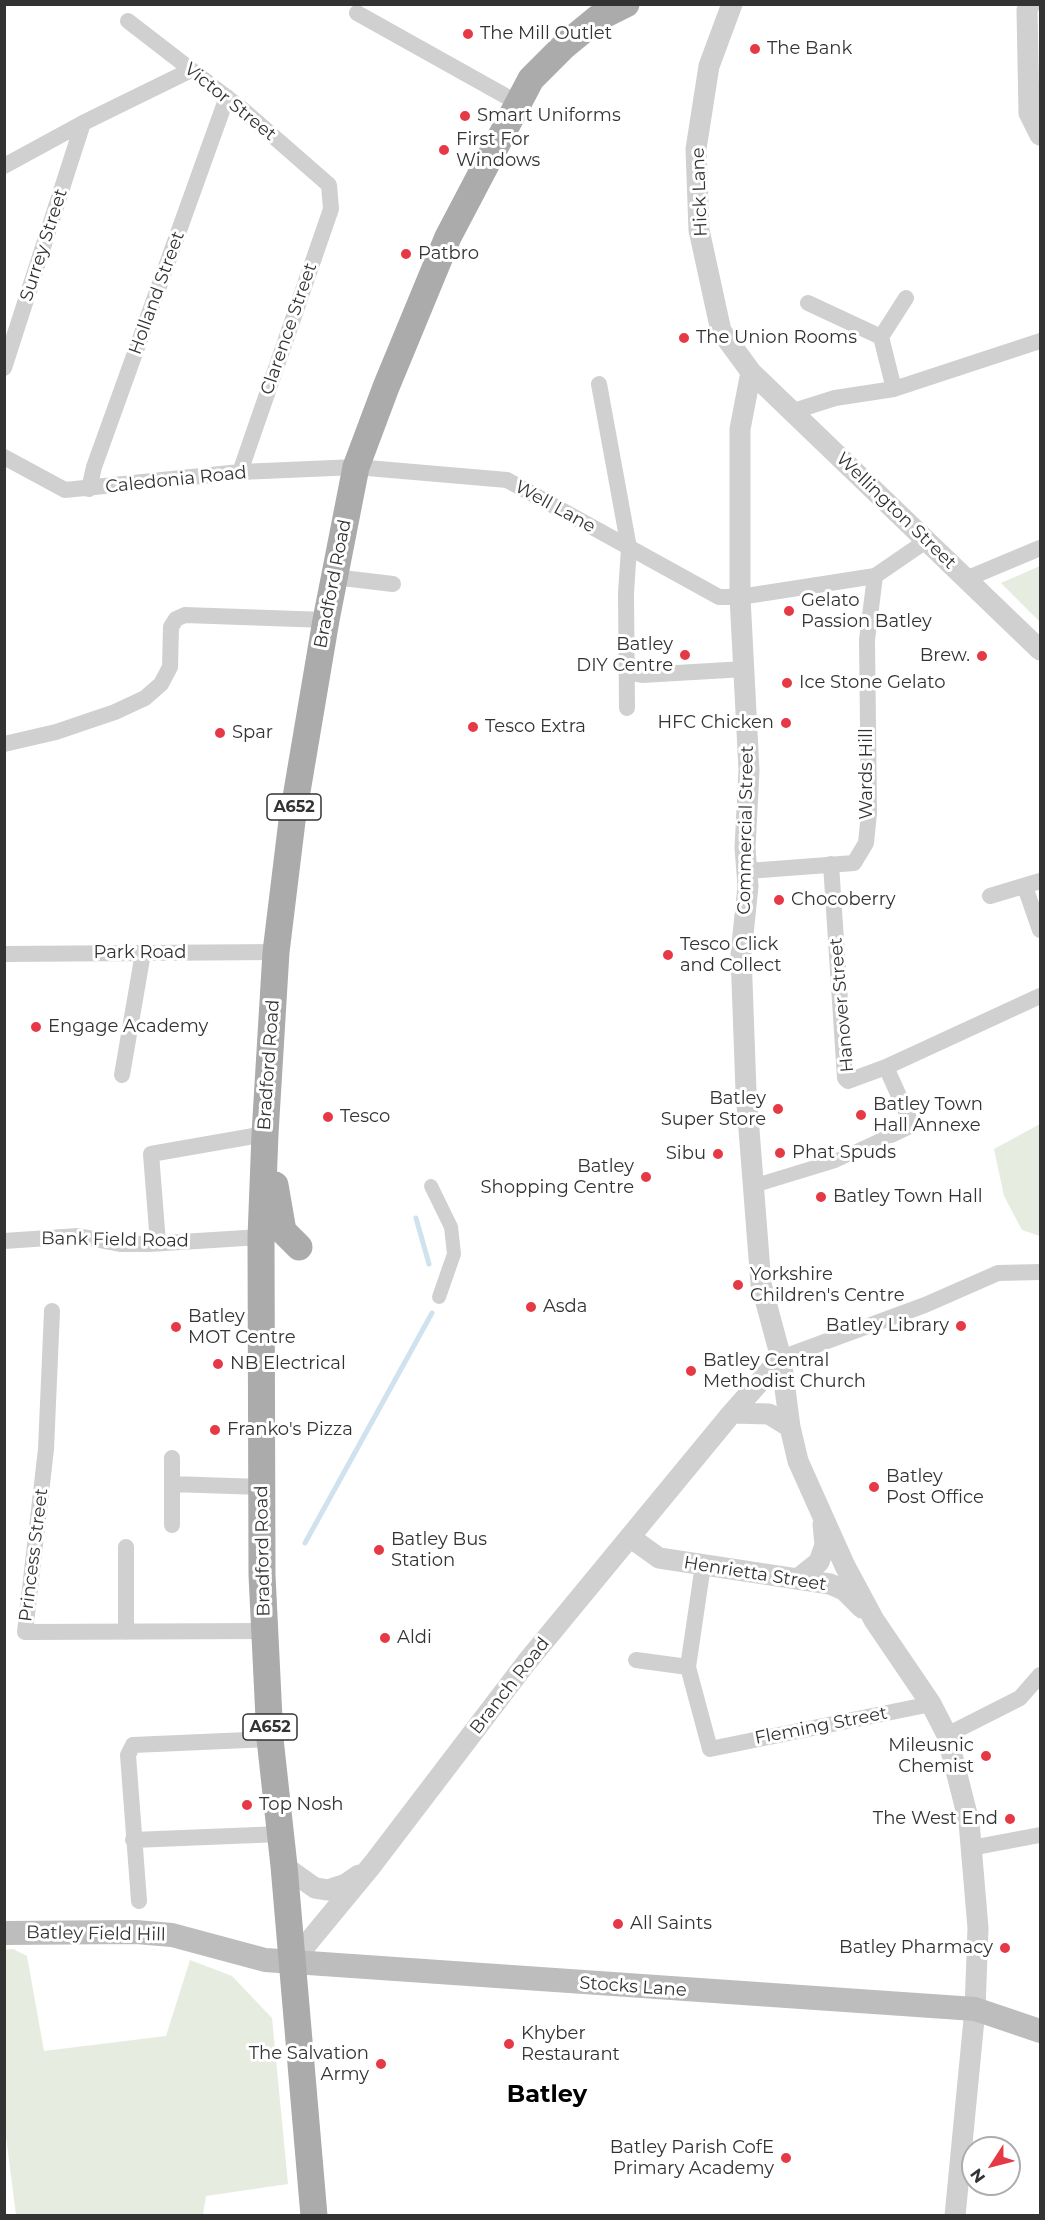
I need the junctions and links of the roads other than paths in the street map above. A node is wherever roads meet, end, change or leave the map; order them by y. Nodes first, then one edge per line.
1 (626, 4) edge
2 (732, 4) edge
3 (1030, 8) edge
4 (357, 13) dead end
5 (128, 21) dead end
6 (191, 70) junction
7 (227, 97) junction
8 (518, 103) junction
9 (83, 123) junction
10 (1041, 135) edge
11 (4, 166) edge
12 (329, 185) joint
13 (906, 298) dead end
14 (807, 303) dead end
15 (881, 338) junction
16 (1041, 341) edge
17 (4, 368) edge
18 (751, 372) junction
19 (599, 384) dead end
20 (894, 389) junction
21 (794, 411) junction
22 (4, 457) edge
23 (356, 467) junction
24 (240, 472) junction
25 (90, 489) junction
26 (926, 541) junction
27 (629, 548) junction
28 (1041, 549) edge
29 (875, 576) junction
30 (334, 577) junction
31 (966, 579) junction
32 (393, 584) dead end
33 (740, 597) junction
34 (326, 620) junction
35 (1041, 650) edge
36 (745, 669) junction
37 (627, 672) junction
38 (627, 708) dead end
39 (4, 744) edge
40 (831, 864) junction
41 (748, 871) junction
42 (1033, 884) edge
43 (990, 896) dead end
44 (1041, 930) edge
45 (276, 952) junction
46 (143, 953) junction
47 (4, 954) edge
48 (1041, 996) edge
49 (886, 1067) junction
50 (122, 1075) dead end
51 (265, 1134) junction
52 (891, 1135) joint
53 (431, 1186) dead end
54 (753, 1186) junction
55 (261, 1237) junction
56 (4, 1241) edge
57 (158, 1244) junction
58 (299, 1248) dead end
59 (1041, 1272) edge
60 (439, 1297) dead end
61 (52, 1311) dead end
62 (782, 1358) junction
63 (732, 1413) junction
64 (790, 1427) junction
65 (172, 1458) dead end
66 (172, 1484) junction
67 (261, 1487) junction
68 (823, 1520) junction
69 (172, 1525) dead end
70 (631, 1538) junction
71 (126, 1546) dead end
72 (703, 1565) junction
73 (799, 1578) junction
74 (874, 1620) junction
75 (264, 1631) junction
76 (126, 1632) junction
77 (636, 1660) dead end
78 (688, 1667) junction
79 (1041, 1675) edge
80 (931, 1704) junction
81 (948, 1736) junction
82 (270, 1739) junction
83 (281, 1834) junction
84 (1041, 1834) edge
85 (133, 1840) junction
86 (971, 1848) junction
87 (372, 1865) junction
88 (284, 1866) junction
89 (139, 1901) dead end
90 (4, 1933) edge
91 (292, 1962) junction
92 (975, 2009) junction
93 (1041, 2031) edge
94 (314, 2216) edge
95 (955, 2216) edge

1 - 8 main road, Bradford Road / A652
2 - 18 street, Hick Lane
3 - 10 street
4 - 8 street
5 - 6 street, Victor Street
6 - 7 street, Victor Street
6 - 9 street
7 - 12 street, Victor Street
7 - 25 street, Holland Street
8 - 23 main road, Bradford Road / A652
9 - 11 street
9 - 17 street, Surrey Street
12 - 24 street, Clarence Street
13 - 15 street
14 - 15 street
15 - 20 street
16 - 20 street
18 - 21 street, Wellington Street
18 - 33 street, Commercial Street
19 - 27 street
20 - 21 street
21 - 26 street, Wellington Street
22 - 25 street, Caledonia Road
23 - 24 street, Caledonia Road
23 - 27 street, Well Lane
23 - 30 main road, Bradford Road / A652
24 - 25 street, Caledonia Road
26 - 29 street
26 - 31 street, Wellington Street
27 - 33 street, Well Lane
27 - 37 street
28 - 31 street
29 - 33 street, Well Lane
29 - 40 street, Wards Hill
30 - 32 street
30 - 34 main road, Bradford Road / A652
31 - 35 street, Wellington Street
33 - 36 street, Commercial Street
34 - 39 street
34 - 45 main road, Bradford Road / A652
36 - 37 street
36 - 41 street, Commercial Street
37 - 38 street
40 - 41 street, Wards Hill
40 - 49 street, Hanover Street
41 - 54 street, Commercial Street
42 - 43 street
42 - 44 street
45 - 46 street, Park Road
45 - 51 main road, Bradford Road / A652
46 - 47 street, Park Road
46 - 50 street
48 - 49 street, Hanover Street
49 - 52 street
51 - 55 main road, Bradford Road / A652
51 - 57 street
51 - 58 main road
52 - 54 street
53 - 60 street
54 - 62 street, Commercial Street
55 - 57 street, Bank Field Road
55 - 67 main road, Bradford Road / A652
56 - 57 street, Bank Field Road
59 - 62 street
61 - 76 street, Princess Street
62 - 63 street, Branch Road
62 - 64 street, Commercial Street
63 - 64 street
63 - 70 street, Branch Road
64 - 68 street, Commercial Street
65 - 66 street
66 - 67 street
66 - 69 street
67 - 75 main road, Bradford Road / A652
68 - 73 street
68 - 74 street, Commercial Street
70 - 72 street, Henrietta Street
70 - 87 street, Branch Road
71 - 76 street
72 - 73 street, Henrietta Street
72 - 78 street
73 - 74 street, Henrietta Street
74 - 80 street
75 - 76 street, Princess Street
75 - 82 main road, Bradford Road / A652
77 - 78 street
78 - 80 street, Fleming Street
79 - 81 street
80 - 81 street
81 - 86 street
82 - 83 main road, Bradford Road / A652
82 - 85 street
83 - 85 street
83 - 88 main road, Bradford Road / A652
84 - 86 street
85 - 89 street
86 - 92 street
87 - 88 street
87 - 91 street, Branch Road
88 - 91 main road, Bradford Road / A652
90 - 91 main road, Batley Field Hill
91 - 92 main road, Stocks Lane
91 - 94 main road, Bradford Road / A652
92 - 93 main road, Stocks Lane
92 - 95 street

